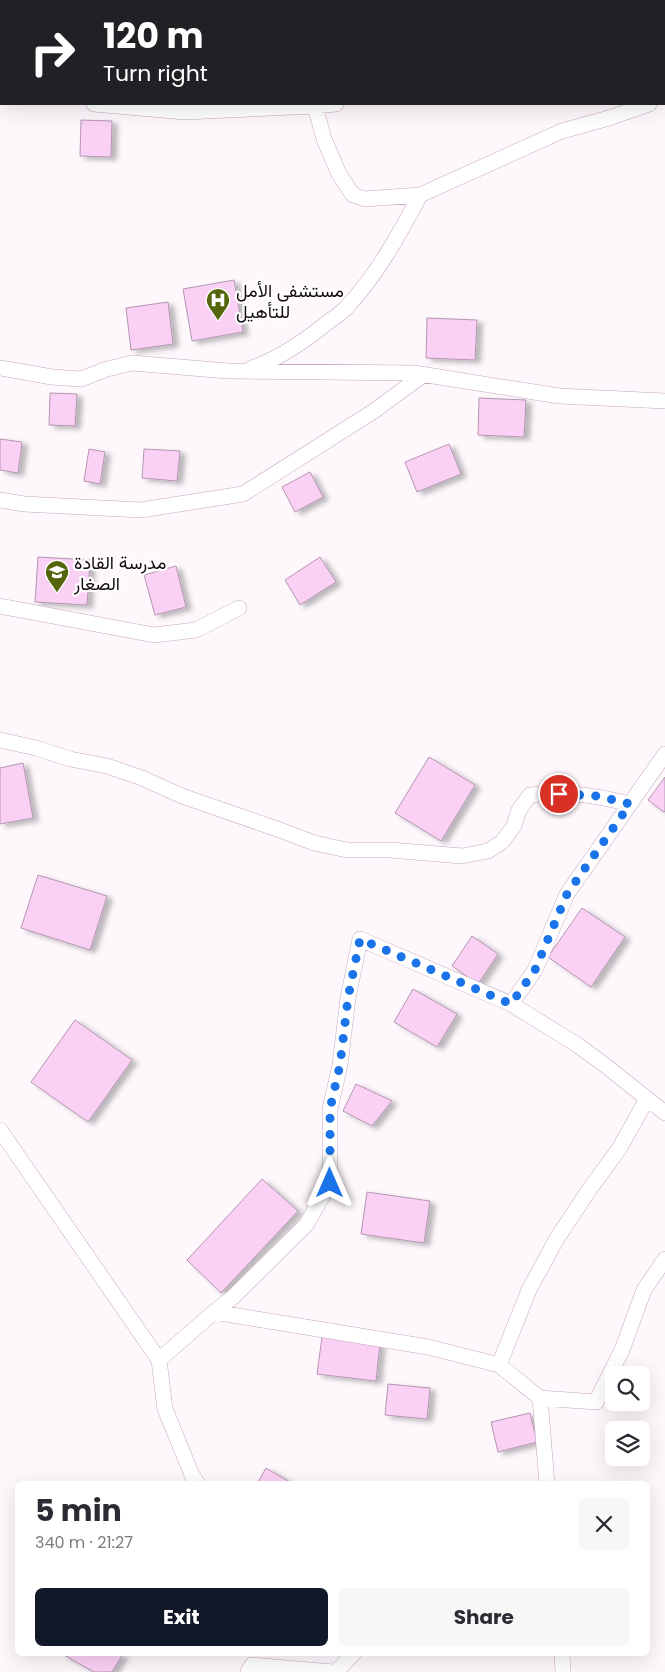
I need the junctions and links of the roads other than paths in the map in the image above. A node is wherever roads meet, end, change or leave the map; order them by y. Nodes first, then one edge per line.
1 (105, 105) edge
2 (326, 105) edge
3 (645, 105) edge
4 (315, 106) junction
5 (420, 195) junction
6 (0, 368) edge
7 (244, 371) junction
8 (423, 375) junction
9 (665, 401) edge
10 (0, 500) edge
11 (0, 606) edge
12 (239, 608) dead end
13 (0, 740) edge
14 (665, 754) edge
15 (630, 804) junction
16 (511, 1004) junction
17 (648, 1099) junction
18 (665, 1113) edge
19 (0, 1130) edge
20 (665, 1259) edge
21 (214, 1312) junction
22 (159, 1360) junction
23 (499, 1365) junction
24 (540, 1398) junction
25 (196, 1481) edge
26 (547, 1481) edge
27 (351, 1656) edge
28 (562, 1656) edge
29 (248, 1672) edge
30 (334, 1672) edge
31 (563, 1672) edge

1 - 4 street
2 - 4 street
3 - 5 street
4 - 5 street
5 - 7 street
6 - 7 street
7 - 8 street
8 - 9 street
8 - 10 street
11 - 12 street
13 - 15 street
14 - 15 street
15 - 16 street
16 - 17 street
16 - 21 street
17 - 18 street
17 - 23 street
19 - 22 street
20 - 24 street
21 - 22 street
21 - 23 street
22 - 25 street
23 - 24 street
24 - 26 street
27 - 30 street
28 - 31 street
29 - 30 street

